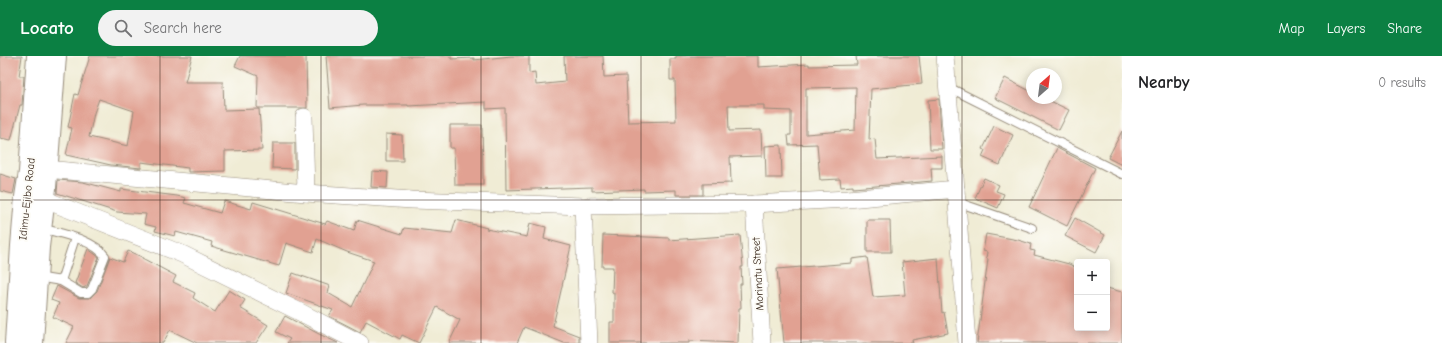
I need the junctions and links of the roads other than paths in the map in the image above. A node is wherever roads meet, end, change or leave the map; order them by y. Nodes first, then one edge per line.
1 (38, 56) edge
2 (55, 56) edge
3 (945, 56) edge
4 (948, 87) junction
5 (304, 117) dead end
6 (46, 169) junction
7 (1122, 174) edge
8 (306, 192) junction
9 (957, 196) junction
10 (43, 199) junction
11 (754, 204) junction
12 (583, 206) junction
13 (1032, 228) dead end
14 (75, 238) junction
15 (33, 240) junction
16 (36, 277) junction
17 (60, 281) junction
18 (16, 343) edge
19 (32, 343) edge
20 (360, 343) edge
21 (589, 343) edge
22 (762, 343) edge
23 (967, 343) edge

1 - 15 main road, Idimu-Ejibo Road
2 - 6 main road, Idimu-Ejibo Road
3 - 4 street
4 - 7 lane
4 - 9 street
5 - 8 street
6 - 8 street
6 - 10 main road, Idimu-Ejibo Road
8 - 12 street
9 - 11 street
9 - 13 lane
9 - 23 street
10 - 15 main road, Idimu-Ejibo Road
10 - 20 street
11 - 12 street
11 - 22 street, Morinatu Street
12 - 21 street
14 - 15 lane
14 - 17 lane
14 - 17 lane
15 - 16 main road, Idimu-Ejibo Road
15 - 18 main road, Idimu-Ejibo Road
16 - 17 lane
16 - 19 main road, Idimu-Ejibo Road

